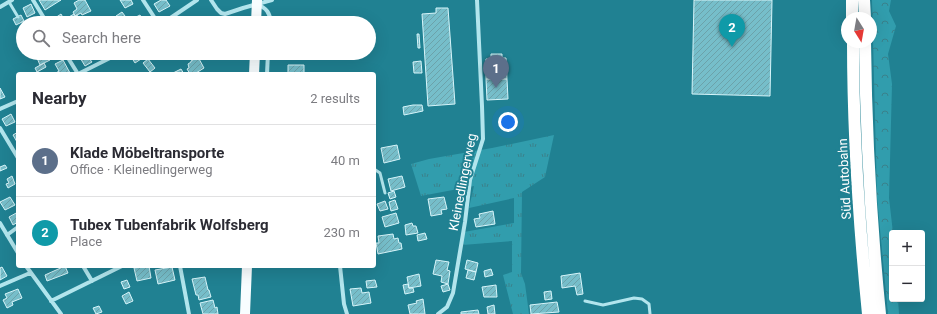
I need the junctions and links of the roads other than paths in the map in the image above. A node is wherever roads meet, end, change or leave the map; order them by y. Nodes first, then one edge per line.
1 (33, 0) edge
2 (143, 0) edge
3 (197, 0) edge
4 (211, 0) edge
5 (272, 0) edge
6 (476, 0) edge
7 (852, 0) edge
8 (864, 0) edge
9 (8, 1) edge
10 (257, 2) edge
11 (0, 8) edge
12 (852, 12) edge
13 (865, 12) edge
14 (17, 16) edge
15 (43, 16) edge
16 (153, 16) edge
17 (173, 16) edge
18 (256, 16) edge
19 (270, 16) edge
20 (852, 48) edge
21 (865, 48) edge
22 (69, 60) edge
23 (106, 60) edge
24 (255, 60) edge
25 (268, 60) edge
26 (77, 72) edge
27 (82, 72) edge
28 (254, 72) edge
29 (268, 72) edge
30 (16, 102) edge
31 (0, 109) edge
32 (0, 128) edge
33 (16, 155) edge
34 (376, 170) edge
35 (385, 193) dead end
36 (0, 224) edge
37 (16, 229) edge
38 (7, 235) junction
39 (16, 250) edge
40 (27, 268) edge
41 (84, 268) edge
42 (118, 268) edge
43 (180, 268) edge
44 (247, 268) edge
45 (340, 268) edge
46 (30, 273) junction
47 (92, 281) junction
48 (0, 286) edge
49 (51, 301) junction
50 (585, 301) dead end
51 (61, 314) edge
52 (189, 314) edge
53 (245, 314) edge
54 (347, 314) edge
55 (438, 314) edge
56 (650, 314) edge
57 (868, 314) edge
58 (880, 314) edge

1 - 15 street
2 - 16 street
3 - 17 street
4 - 10 street
5 - 10 street
6 - 55 street, Kleinedlingerweg
7 - 12 highway
8 - 13 highway
9 - 11 street
9 - 14 lane
10 - 18 main road
10 - 19 street
20 - 57 highway, Süd Autobahn
21 - 58 highway, Süd Autobahn
22 - 26 street
23 - 27 street
24 - 28 main road
25 - 29 street
30 - 31 street
32 - 33 street
34 - 35 lane
36 - 38 street
37 - 38 street
38 - 39 street
40 - 46 street
41 - 47 street
42 - 47 street
43 - 52 street
44 - 53 main road
45 - 54 street
46 - 48 street
46 - 49 street
47 - 49 street
49 - 51 street
50 - 56 lane

